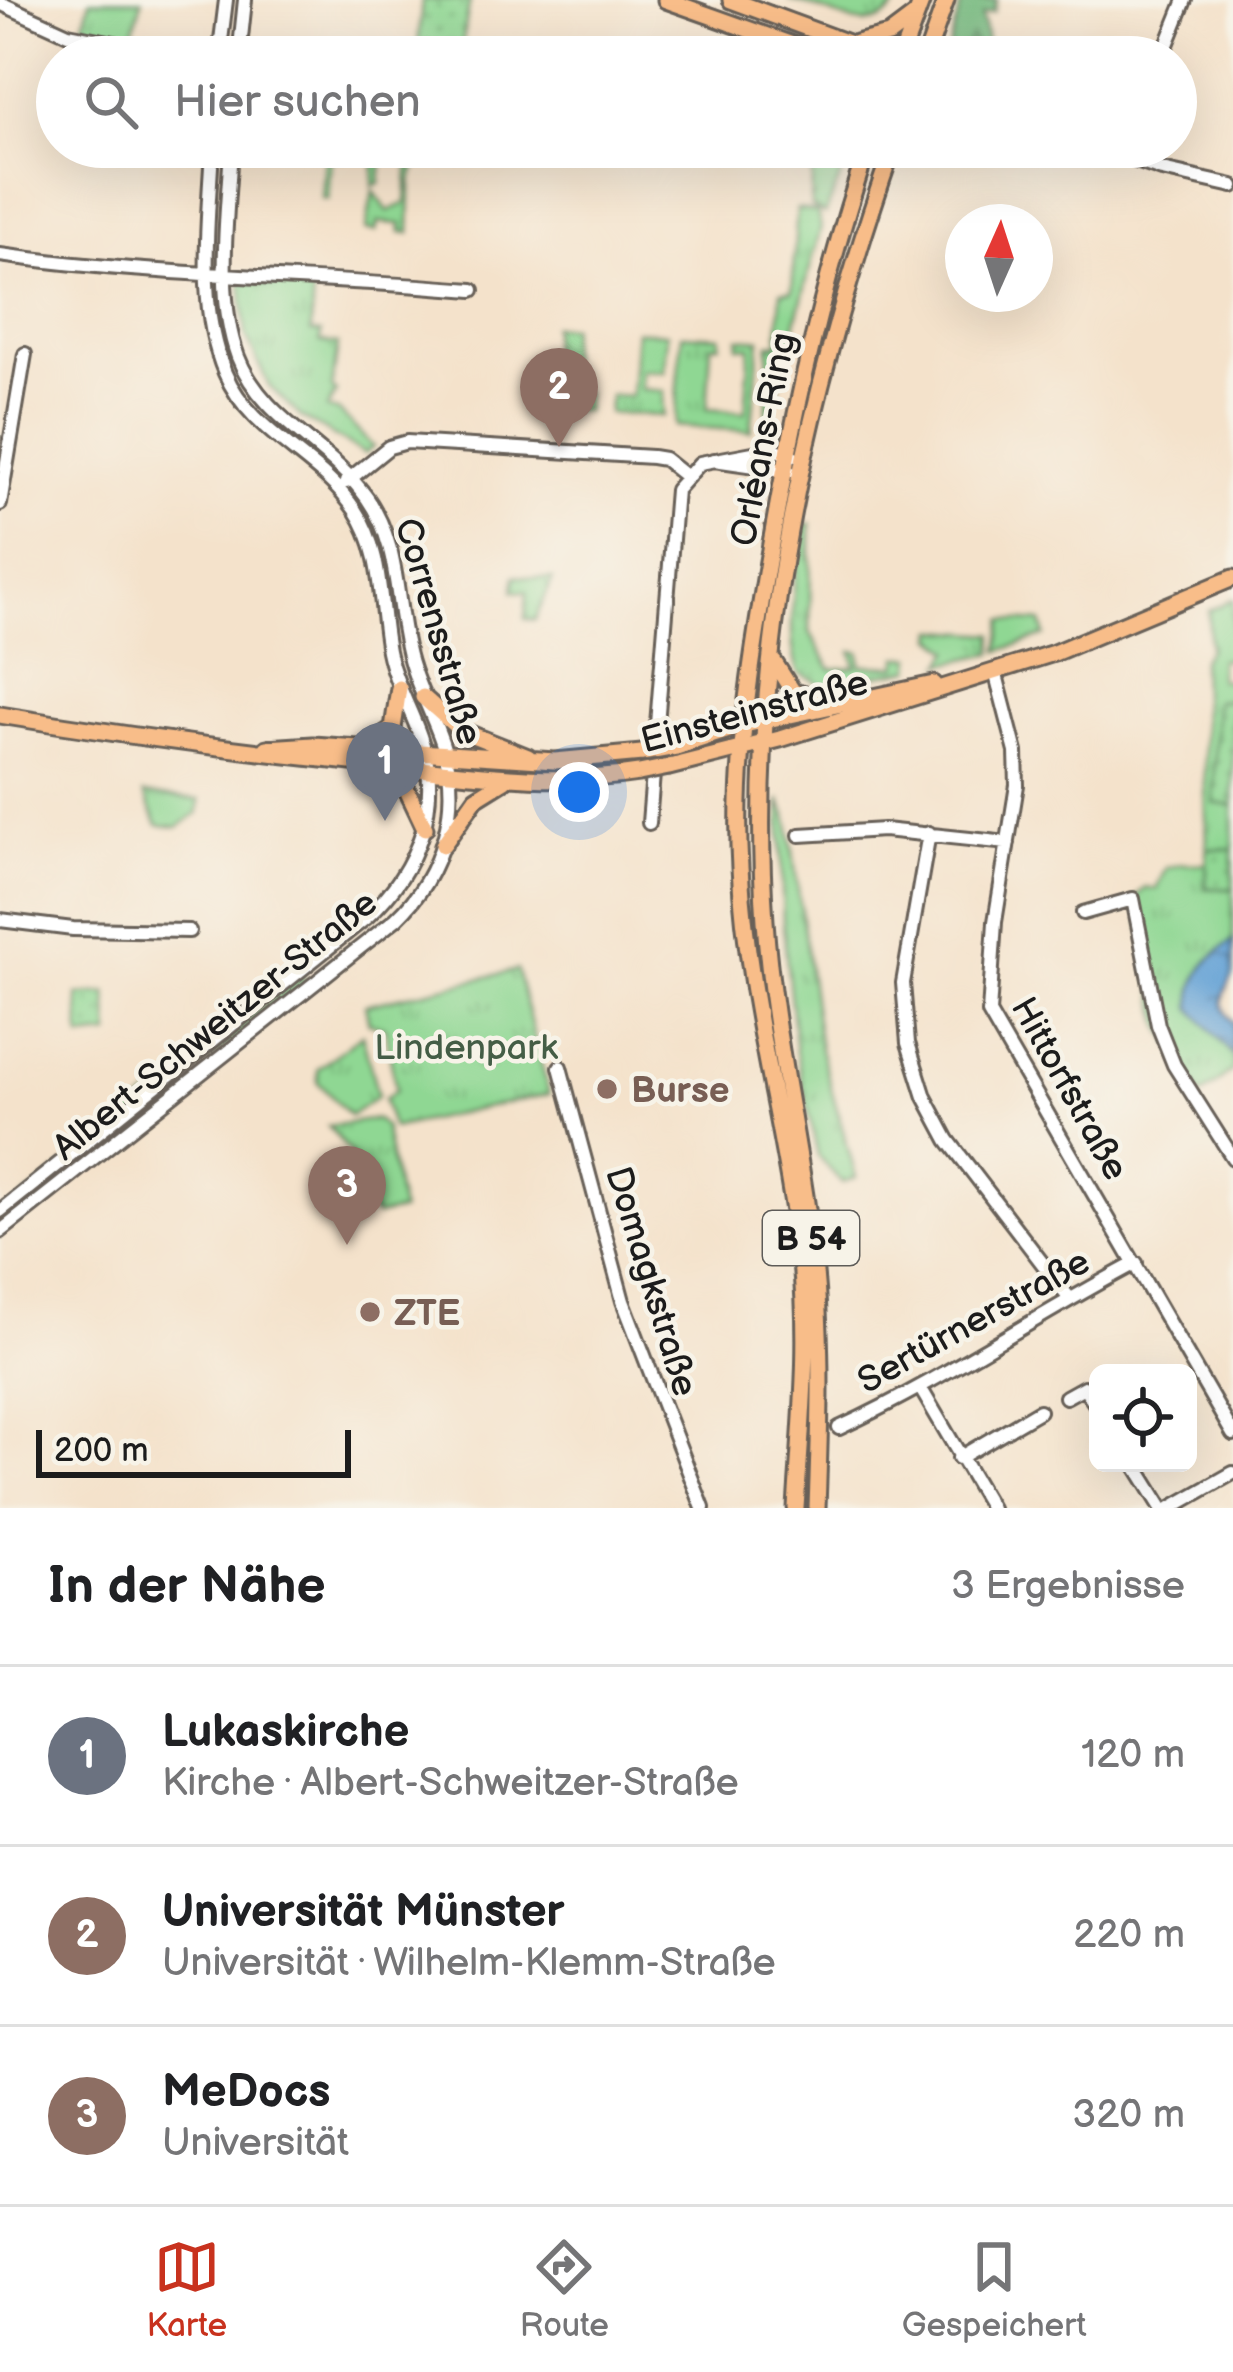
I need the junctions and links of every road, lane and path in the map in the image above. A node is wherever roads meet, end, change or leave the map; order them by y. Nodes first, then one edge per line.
1 (226, 0) edge
2 (245, 0) edge
3 (666, 0) edge
4 (730, 0) edge
5 (946, 0) edge
6 (1185, 0) edge
7 (0, 3) edge
8 (920, 7) edge
9 (78, 36) edge
10 (222, 36) edge
11 (241, 36) edge
12 (767, 36) edge
13 (828, 36) edge
14 (885, 36) edge
15 (909, 36) edge
16 (933, 36) edge
17 (1170, 36) edge
18 (211, 168) edge
19 (231, 168) edge
20 (862, 168) edge
21 (888, 168) edge
22 (1176, 168) edge
23 (1233, 186) edge
24 (0, 255) edge
25 (208, 274) junction
26 (228, 274) junction
27 (473, 290) dead end
28 (25, 354) dead end
29 (781, 450) junction
30 (714, 460) junction
31 (801, 465) junction
32 (784, 473) junction
33 (684, 476) junction
34 (351, 478) junction
35 (338, 489) junction
36 (0, 504) edge
37 (1233, 578) edge
38 (773, 659) junction
39 (995, 671) junction
40 (949, 684) junction
41 (399, 688) junction
42 (423, 697) junction
43 (848, 701) junction
44 (0, 715) edge
45 (768, 719) junction
46 (744, 725) junction
47 (766, 743) junction
48 (358, 747) junction
49 (742, 749) junction
50 (259, 750) junction
51 (424, 751) junction
52 (445, 753) junction
53 (536, 761) junction
54 (366, 764) junction
55 (428, 770) junction
56 (449, 773) junction
57 (510, 778) junction
58 (649, 823) dead end
59 (425, 828) junction
60 (929, 833) junction
61 (800, 835) dead end
62 (1008, 843) junction
63 (442, 845) junction
64 (1083, 913) dead end
65 (0, 920) edge
66 (189, 931) dead end
67 (332, 945) junction
68 (346, 961) junction
69 (560, 1067) dead end
70 (1233, 1158) edge
71 (0, 1211) edge
72 (0, 1232) edge
73 (1136, 1263) junction
74 (1069, 1298) junction
75 (921, 1389) junction
76 (1089, 1394) edge
77 (1066, 1397) dead end
78 (1039, 1411) dead end
79 (839, 1428) dead end
80 (1233, 1434) edge
81 (959, 1458) junction
82 (1140, 1472) edge
83 (1233, 1473) edge
84 (703, 1508) edge
85 (796, 1508) edge
86 (817, 1508) edge
87 (991, 1508) edge
88 (1166, 1508) edge

1 - 10 street
2 - 11 street
3 - 12 main road
4 - 13 main road
5 - 16 main road
6 - 17 street
7 - 9 street
8 - 14 main road
8 - 15 main road
18 - 25 street, Corrensstraße
19 - 26 street, Corrensstraße
20 - 29 main road, Orléans-Ring / B 54
21 - 31 main road, Orléans-Ring / B 54
22 - 23 street
24 - 25 street
25 - 26 street
25 - 35 street, Corrensstraße
26 - 27 street
26 - 34 street, Corrensstraße
28 - 36 street
29 - 30 street
29 - 31 street
29 - 32 main road, Orléans-Ring / B 54
30 - 32 street
30 - 33 street
31 - 32 street
31 - 38 main road, Orléans-Ring / B 54
32 - 46 main road, Orléans-Ring / B 54
33 - 34 street
33 - 58 street
34 - 35 street
34 - 42 street, Corrensstraße
35 - 41 street, Corrensstraße
37 - 39 main road, Einsteinstraße
38 - 43 main road
38 - 45 main road, Orléans-Ring / B 54
39 - 40 main road, Einsteinstraße
39 - 62 street, Hittorfstraße
40 - 43 main road, Einsteinstraße
40 - 47 main road, Einsteinstraße
41 - 48 main road
41 - 51 street, Corrensstraße
42 - 52 street, Corrensstraße
42 - 53 main road
43 - 45 main road, Einsteinstraße
44 - 50 main road
45 - 46 main road, Einsteinstraße
45 - 47 main road, Orléans-Ring / B 54
46 - 49 main road, Orléans-Ring / B 54
46 - 53 main road, Einsteinstraße, bridge
47 - 49 main road, Einsteinstraße
47 - 86 main road, B 54
48 - 50 main road, Einsteinstraße
48 - 51 main road, Einsteinstraße
49 - 57 main road, Einsteinstraße, bridge
49 - 85 main road, B 54
50 - 54 main road, Einsteinstraße
51 - 52 main road, Einsteinstraße
51 - 55 street, Albert-Schweitzer-Straße
52 - 53 main road, Einsteinstraße
52 - 56 street, Corrensstraße
54 - 55 main road, Einsteinstraße
54 - 59 main road
55 - 56 main road, Einsteinstraße
55 - 59 street, Albert-Schweitzer-Straße
56 - 57 main road, Einsteinstraße
56 - 63 street, Albert-Schweitzer-Straße
57 - 63 main road
59 - 67 street, Albert-Schweitzer-Straße
60 - 61 street
60 - 62 street
60 - 74 street
62 - 73 street, Hittorfstraße
63 - 68 street, Albert-Schweitzer-Straße
64 - 70 street
65 - 66 street
67 - 68 street
67 - 71 street, Albert-Schweitzer-Straße
68 - 72 street, Albert-Schweitzer-Straße
69 - 84 street, Domagkstraße
73 - 74 street, Sertürnerstraße
73 - 80 street, Hittorfstraße
74 - 75 street, Sertürnerstraße
75 - 79 street, Sertürnerstraße
75 - 81 street
76 - 77 street
78 - 81 street
81 - 87 street
82 - 88 street
83 - 88 street

